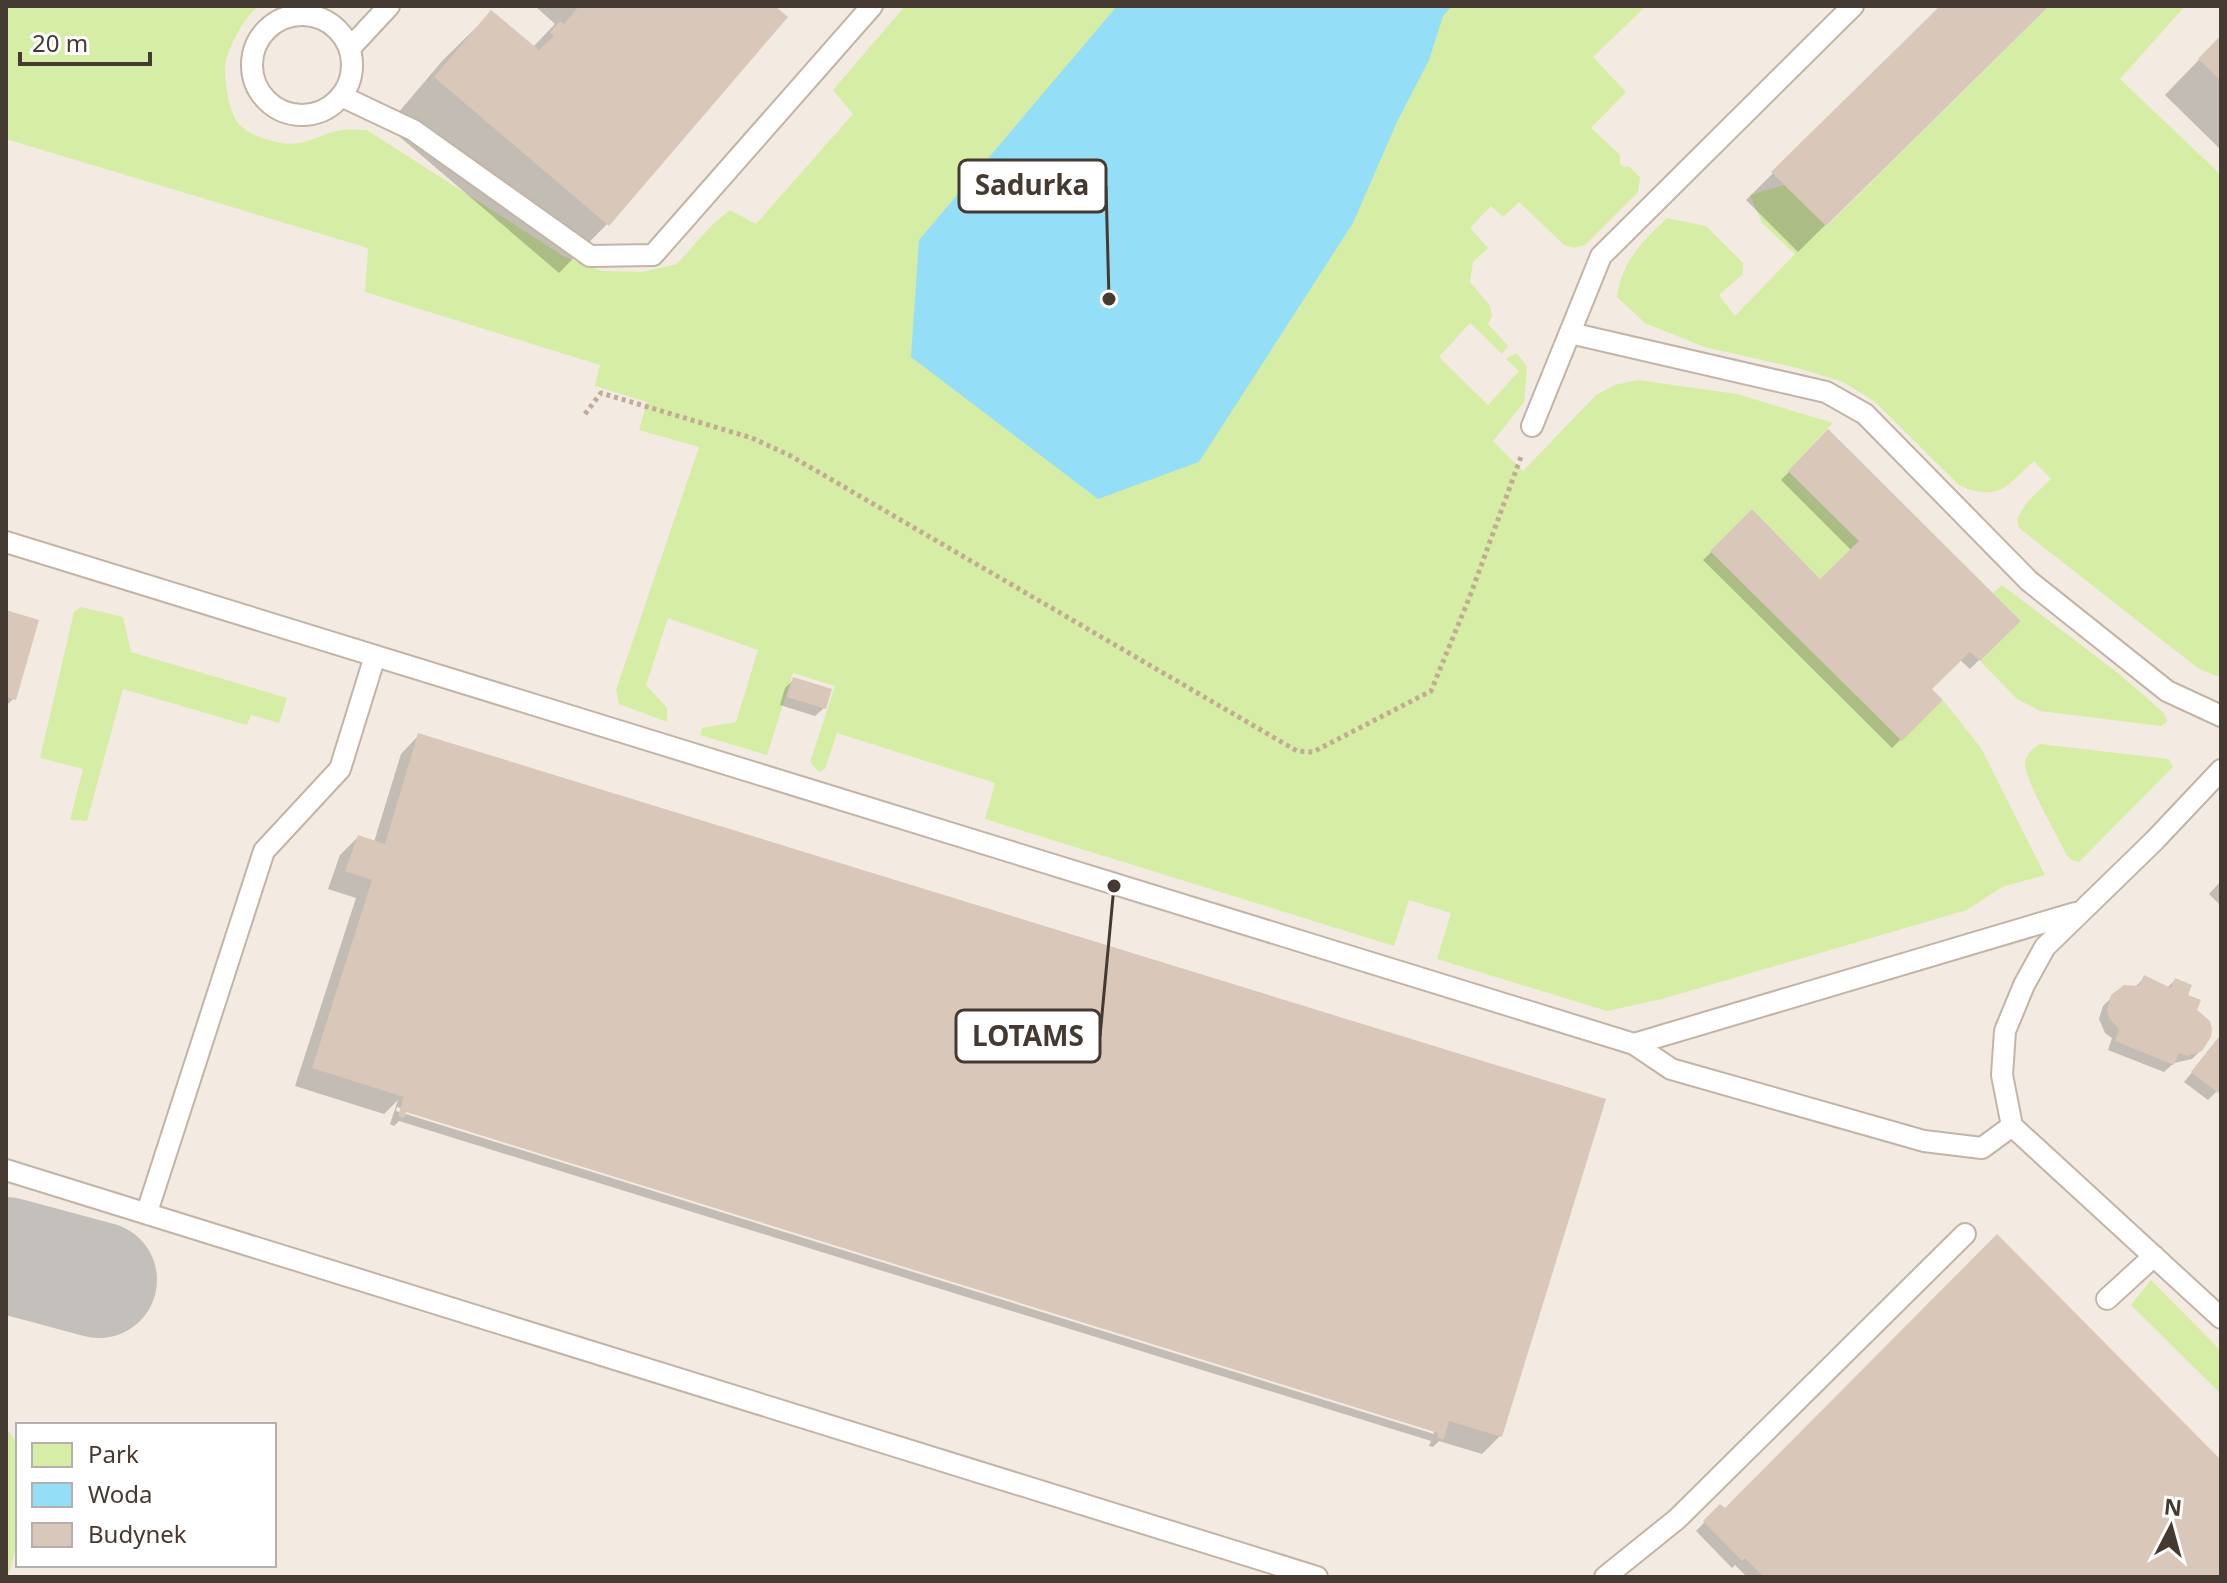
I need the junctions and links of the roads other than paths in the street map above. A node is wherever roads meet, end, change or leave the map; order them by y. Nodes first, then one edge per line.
1 (389, 6) edge
2 (872, 6) edge
3 (1853, 6) edge
4 (302, 10) edge
5 (350, 48) junction
6 (341, 96) junction
7 (1570, 333) junction
8 (1532, 426) road end
9 (6, 542) edge
10 (375, 656) junction
11 (2221, 716) edge
12 (2221, 770) edge
13 (2079, 912) junction
14 (1634, 1044) junction
15 (2012, 1126) junction
16 (6, 1170) edge
17 (147, 1212) junction
18 (1965, 1234) dead end
19 (2154, 1256) junction
20 (2107, 1299) dead end
21 (2221, 1318) edge
22 (1317, 1577) edge
23 (1605, 1577) edge

1 - 5 lane
2 - 6 lane
3 - 7 lane
4 - 5 lane
4 - 6 lane
5 - 6 lane
7 - 8 lane
7 - 11 lane
9 - 10 lane
10 - 14 lane
10 - 17 lane
12 - 13 lane
13 - 14 lane
13 - 15 lane
14 - 15 lane
15 - 19 lane
16 - 17 lane
17 - 22 lane
18 - 23 lane
19 - 20 lane
19 - 21 lane

